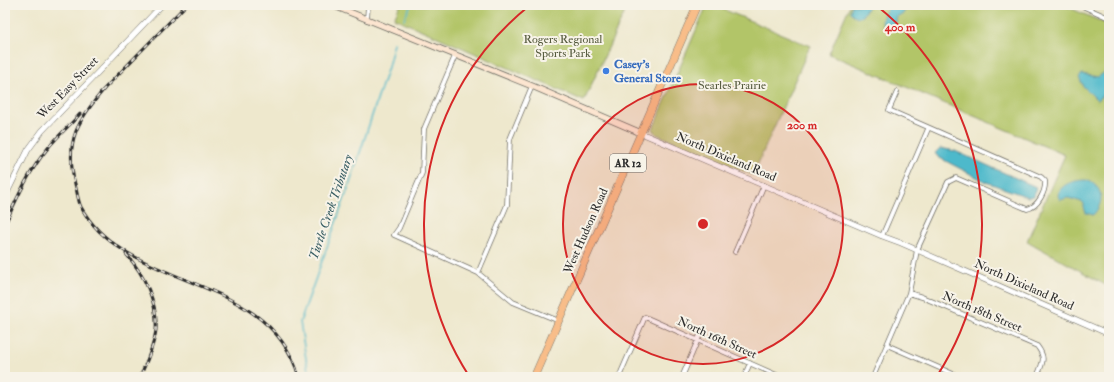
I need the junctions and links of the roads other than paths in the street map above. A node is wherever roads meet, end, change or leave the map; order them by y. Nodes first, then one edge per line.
1 (162, 5) edge
2 (332, 5) edge
3 (368, 5) edge
4 (697, 5) edge
5 (1080, 5) edge
6 (1109, 18) edge
7 (367, 20) junction
8 (455, 56) junction
9 (532, 86) junction
10 (897, 92) dead end
11 (928, 129) junction
12 (641, 133) junction
13 (764, 185) junction
14 (5, 197) edge
15 (882, 236) junction
16 (917, 250) junction
17 (736, 252) dead end
18 (478, 273) junction
19 (909, 294) junction
20 (559, 321) junction
21 (703, 328) dead end
22 (1109, 334) edge
23 (698, 340) junction
24 (887, 345) junction
25 (750, 364) junction
26 (534, 377) edge
27 (619, 377) edge
28 (682, 377) edge
29 (744, 377) edge
30 (781, 377) edge
31 (873, 377) edge
32 (960, 377) edge
33 (1036, 377) edge

1 - 14 street, West Easy Street
2 - 7 main road, North Dixieland Road
3 - 7 street
4 - 12 highway, West Hudson Road / AR 12
5 - 6 street
7 - 8 main road, North Dixieland Road
8 - 9 main road, North Dixieland Road
8 - 18 street
9 - 12 main road, North Dixieland Road
9 - 18 street
10 - 11 street
11 - 15 street
11 - 16 street
12 - 13 street, North Dixieland Road
12 - 20 highway, West Hudson Road / AR 12
13 - 15 street, North Dixieland Road
13 - 17 street
15 - 16 street, North Dixieland Road
16 - 19 street
16 - 22 street, North Dixieland Road
18 - 20 street
19 - 24 street
19 - 33 street, North 18th Street
20 - 26 highway, West Hudson Road / AR 12
21 - 23 street
23 - 25 street, North 16th Street
23 - 27 street, North 16th Street
23 - 28 street
24 - 31 street
24 - 32 street
25 - 29 street
25 - 30 street, North 16th Street

